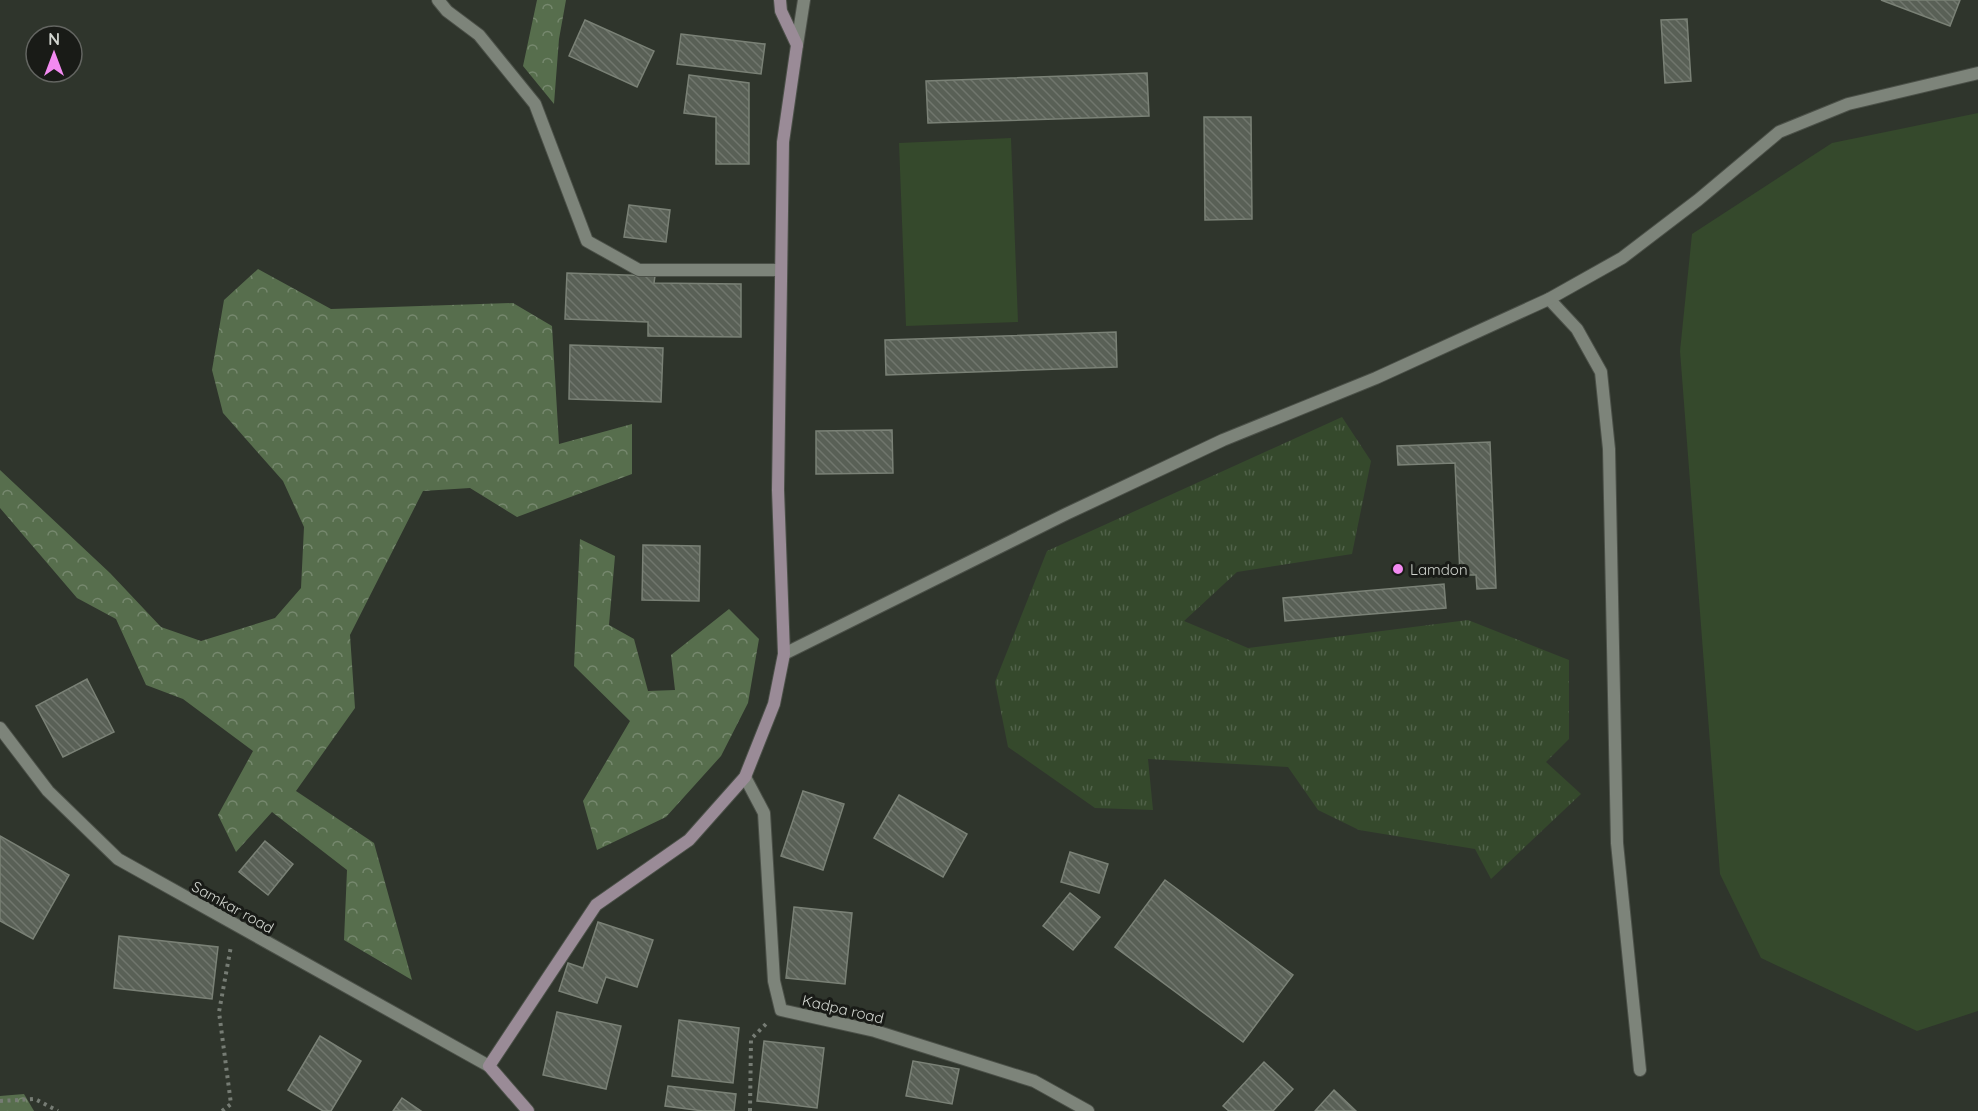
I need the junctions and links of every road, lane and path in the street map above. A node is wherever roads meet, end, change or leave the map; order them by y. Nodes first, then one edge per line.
1 (438, 0) edge
2 (780, 0) edge
3 (804, 0) edge
4 (797, 45) junction
5 (1978, 73) edge
6 (781, 270) junction
7 (1549, 299) junction
8 (784, 654) junction
9 (0, 728) edge
10 (745, 777) junction
11 (235, 925) junction
12 (781, 1010) junction
13 (489, 1066) junction
14 (1640, 1070) dead end
15 (0, 1101) edge
16 (58, 1111) edge
17 (222, 1111) edge
18 (528, 1111) edge
19 (750, 1111) edge
20 (1088, 1111) edge

1 - 6 street
2 - 4 main road
3 - 4 street
4 - 6 main road
5 - 7 street
6 - 8 main road
7 - 8 street
7 - 14 street
8 - 10 main road
9 - 11 street, Samkar road
10 - 12 street, Kadpa road
10 - 13 main road
11 - 13 street, Samkar road
11 - 17 path
12 - 19 path
12 - 20 street, Kadpa road
13 - 18 main road
15 - 16 path

